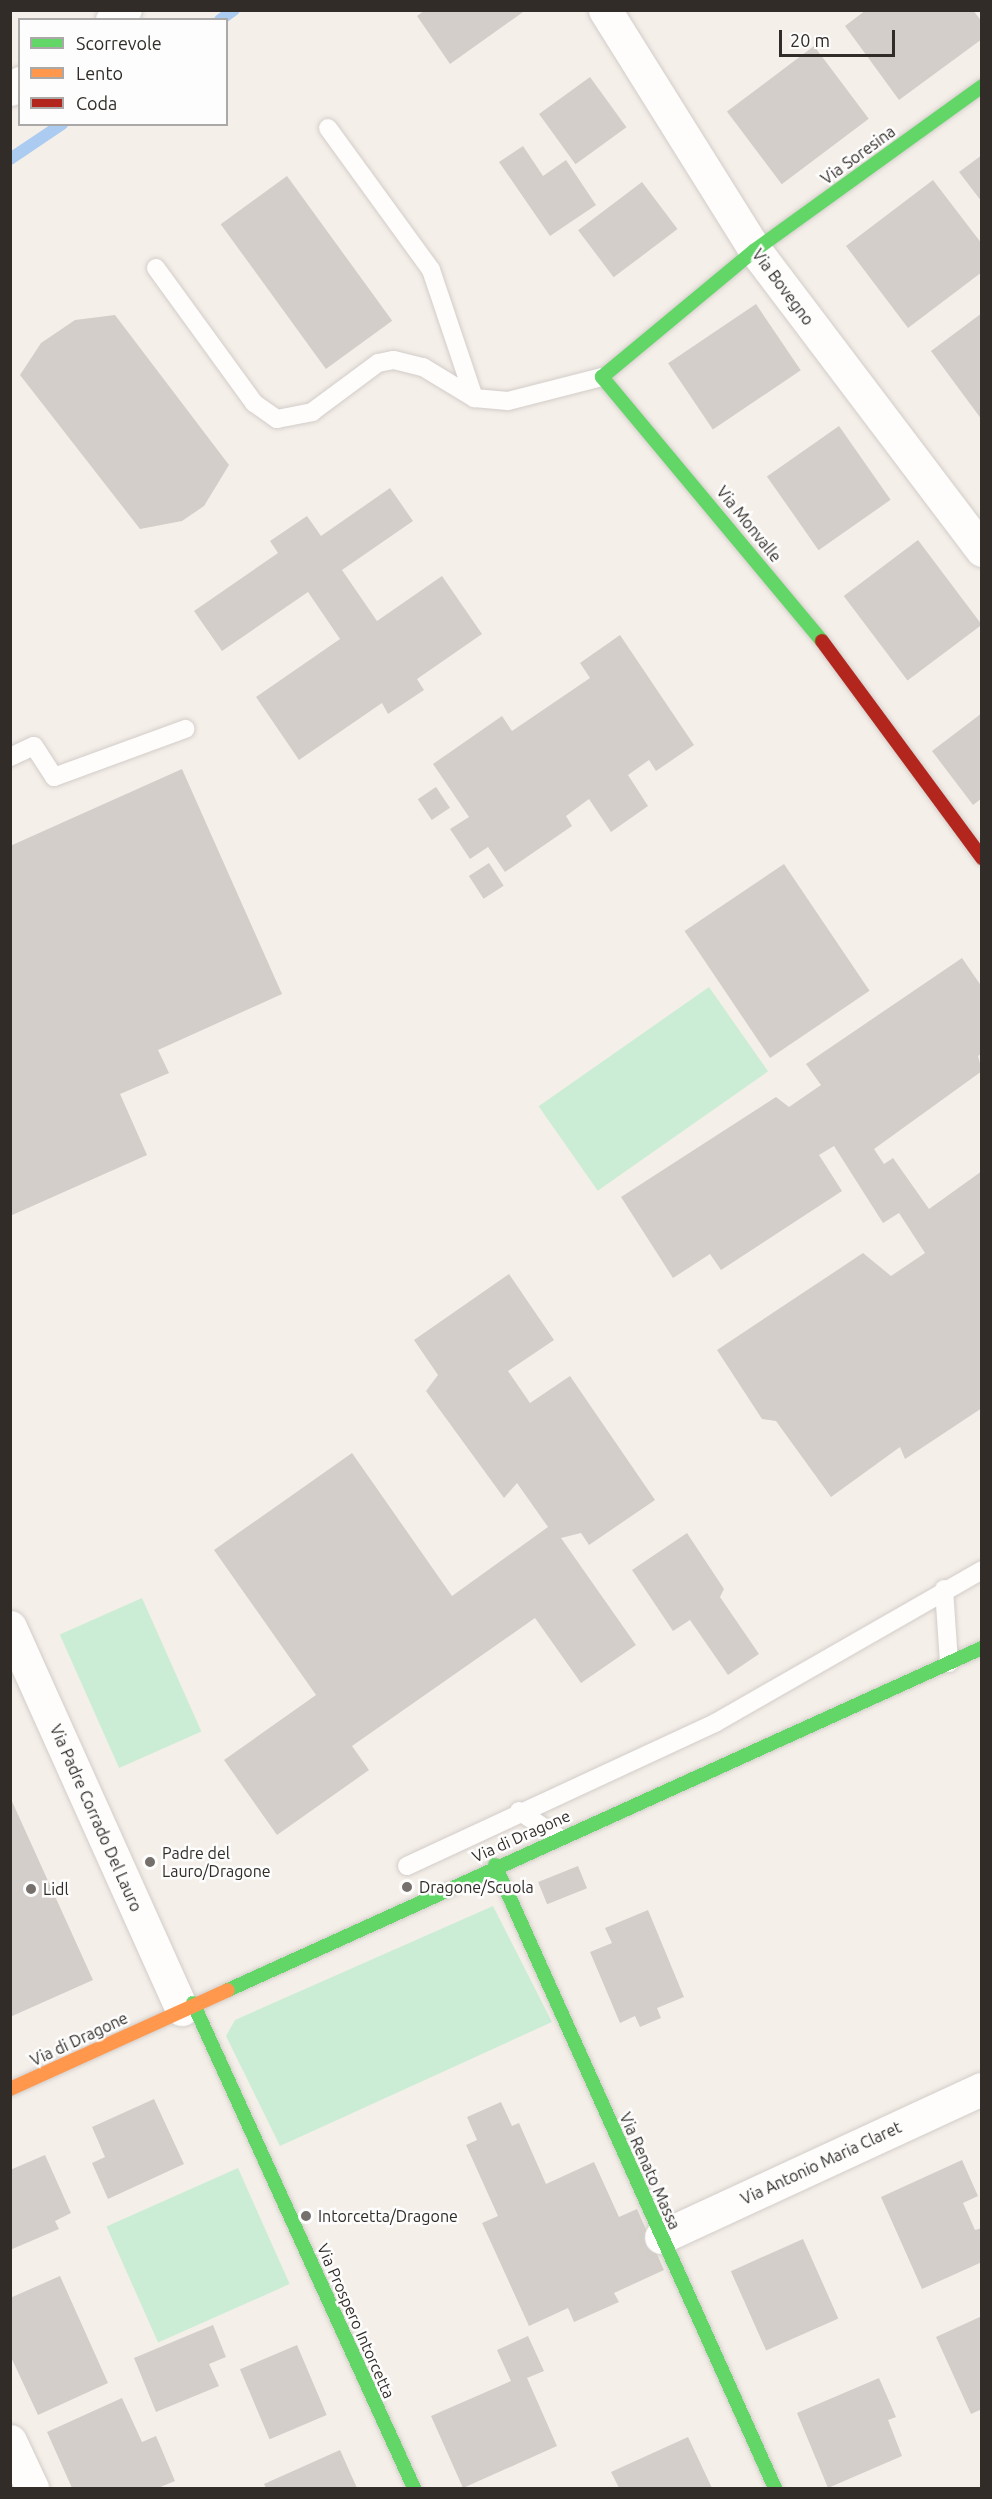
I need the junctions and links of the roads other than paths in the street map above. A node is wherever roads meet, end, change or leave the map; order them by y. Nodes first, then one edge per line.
1 (605, 10) edge
2 (981, 86) edge
3 (328, 128) dead end
4 (755, 250) junction
5 (156, 268) dead end
6 (602, 377) junction
7 (474, 398) junction
8 (981, 550) edge
9 (185, 729) dead end
10 (10, 757) edge
11 (981, 858) edge
12 (981, 1570) edge
13 (944, 1589) junction
14 (10, 1627) edge
15 (981, 1648) edge
16 (948, 1663) junction
17 (519, 1811) junction
18 (558, 1838) junction
19 (495, 1865) junction
20 (407, 1866) dead end
21 (188, 2006) junction
22 (10, 2089) edge
23 (981, 2089) edge
24 (661, 2237) junction
25 (10, 2441) edge
26 (32, 2488) edge
27 (414, 2488) edge
28 (775, 2488) edge

1 - 4 street, Via Bovegno
2 - 4 street, Via Soresina
3 - 7 lane
4 - 6 street
4 - 8 street, Via Bovegno
5 - 7 lane
6 - 7 lane
6 - 11 street, Via Monvalle
9 - 10 lane
12 - 13 lane
13 - 16 lane
13 - 17 lane
14 - 21 street, Via Padre Corrado Del Lauro
15 - 16 street, Via di Dragone
16 - 18 street, Via di Dragone
17 - 18 lane
17 - 20 lane
18 - 19 street, Via di Dragone
19 - 21 street, Via di Dragone
19 - 24 street, Via Renato Massa
21 - 22 street, Via di Dragone
21 - 27 street, Via Prospero Intorcetta
23 - 24 street, Via Antonio Maria Claret
24 - 28 street, Via Renato Massa
25 - 26 street

